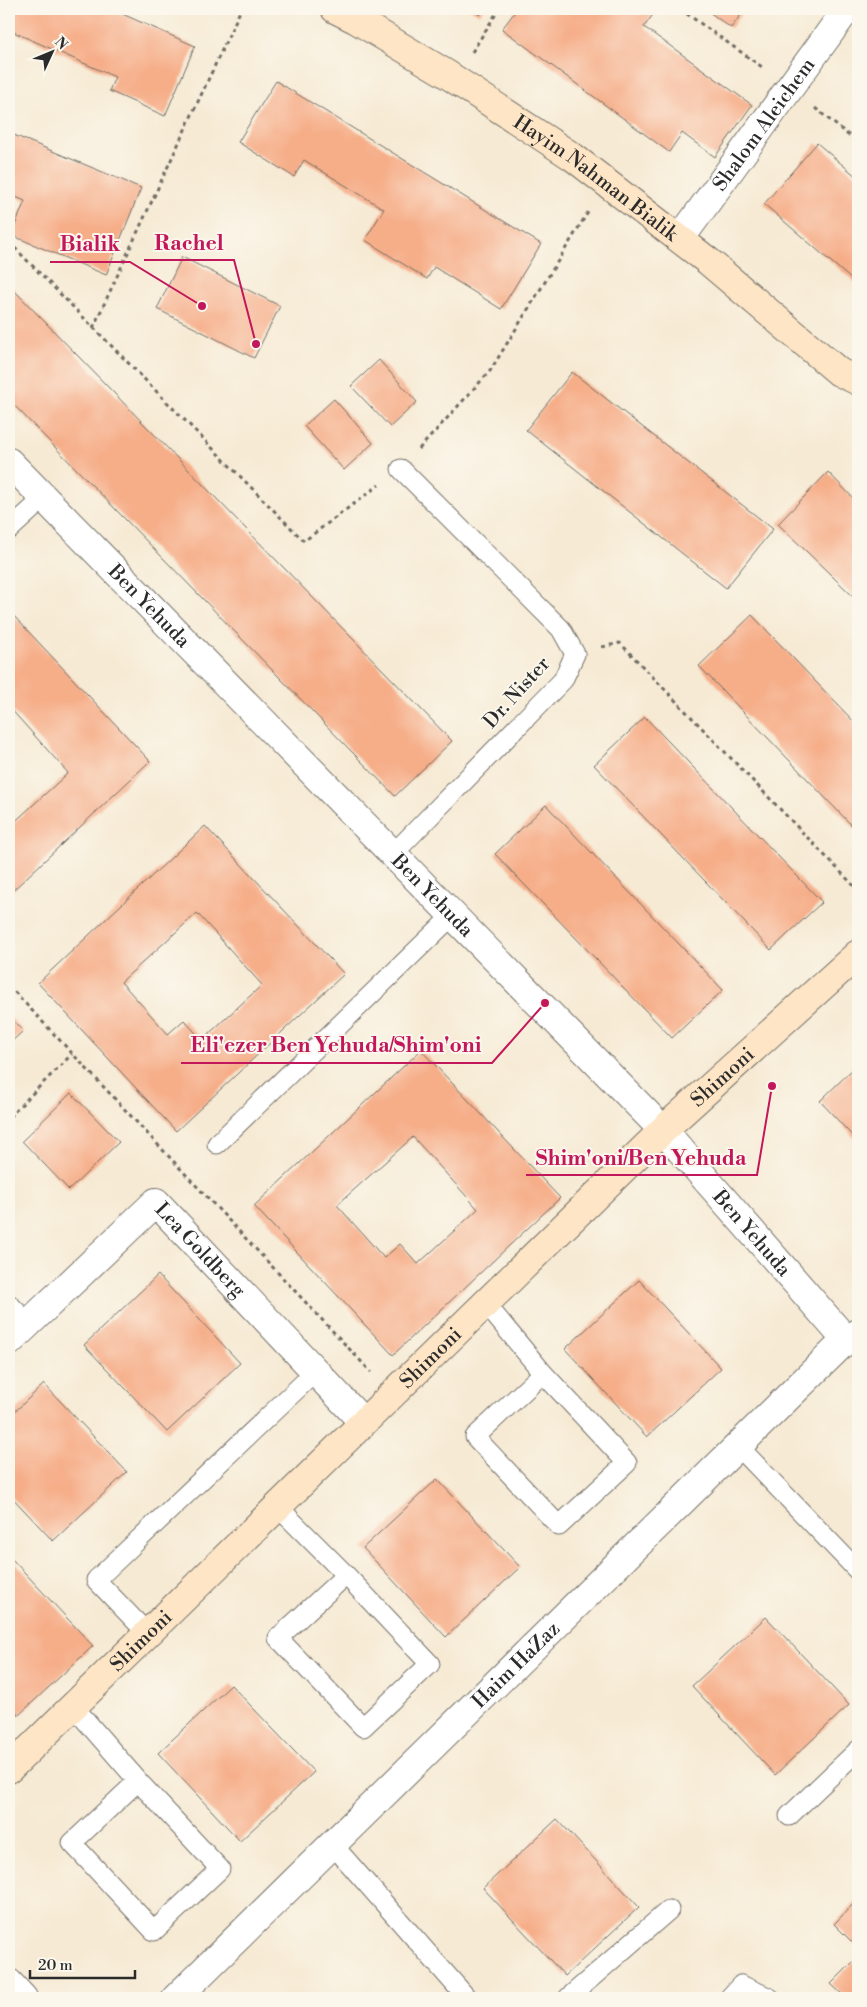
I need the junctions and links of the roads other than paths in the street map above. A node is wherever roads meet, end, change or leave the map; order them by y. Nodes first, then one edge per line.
1 (335, 9) edge
2 (847, 9) edge
3 (680, 240) junction
4 (849, 376) edge
5 (858, 402) edge
6 (9, 462) edge
7 (400, 469) road end
8 (44, 498) junction
9 (9, 530) edge
10 (393, 854) junction
11 (453, 916) junction
12 (858, 954) edge
13 (662, 1130) junction
14 (217, 1144) dead end
15 (485, 1303) junction
16 (9, 1304) edge
17 (28, 1323) junction
18 (852, 1336) edge
19 (9, 1342) edge
20 (316, 1372) junction
21 (543, 1373) junction
22 (363, 1422) junction
23 (738, 1446) junction
24 (277, 1506) junction
25 (858, 1571) edge
26 (346, 1575) junction
27 (147, 1633) junction
28 (73, 1706) junction
29 (858, 1750) edge
30 (9, 1768) edge
31 (138, 1781) junction
32 (789, 1816) dead end
33 (333, 1845) junction
34 (669, 1910) dead end
35 (9, 1983) edge
36 (23, 1998) edge
37 (176, 1998) edge
38 (466, 1998) edge
39 (568, 1998) edge
40 (729, 1998) edge
41 (770, 1998) edge

1 - 3 street, Hayim Nahman Bialik
2 - 3 street, Shalom Aleichem
3 - 4 street, Hayim Nahman Bialik
4 - 5 street, Hayim Nahman Bialik
6 - 8 street, Ben Yehuda
7 - 10 lane, Dr. Nister
8 - 9 lane
8 - 10 street, Ben Yehuda
10 - 11 street, Ben Yehuda
11 - 13 street, Ben Yehuda
11 - 14 lane
12 - 13 street, Shimoni
13 - 15 street, Shimoni
13 - 18 street, Ben Yehuda
15 - 21 lane
15 - 22 street, Shimoni
16 - 17 lane
17 - 19 street, Lea Goldberg
17 - 20 street, Lea Goldberg
18 - 23 street, Haim HaZaz
20 - 22 street, Lea Goldberg
20 - 27 lane
21 - 21 lane
22 - 24 street, Shimoni
23 - 25 lane
23 - 33 street, Haim HaZaz
24 - 26 lane
24 - 27 street, Shimoni
26 - 26 lane
27 - 28 street, Shimoni
28 - 30 street, Shimoni
28 - 31 lane
29 - 32 lane
31 - 31 lane
33 - 37 street, Haim HaZaz
33 - 38 lane
34 - 39 lane
35 - 36 street
40 - 41 lane

